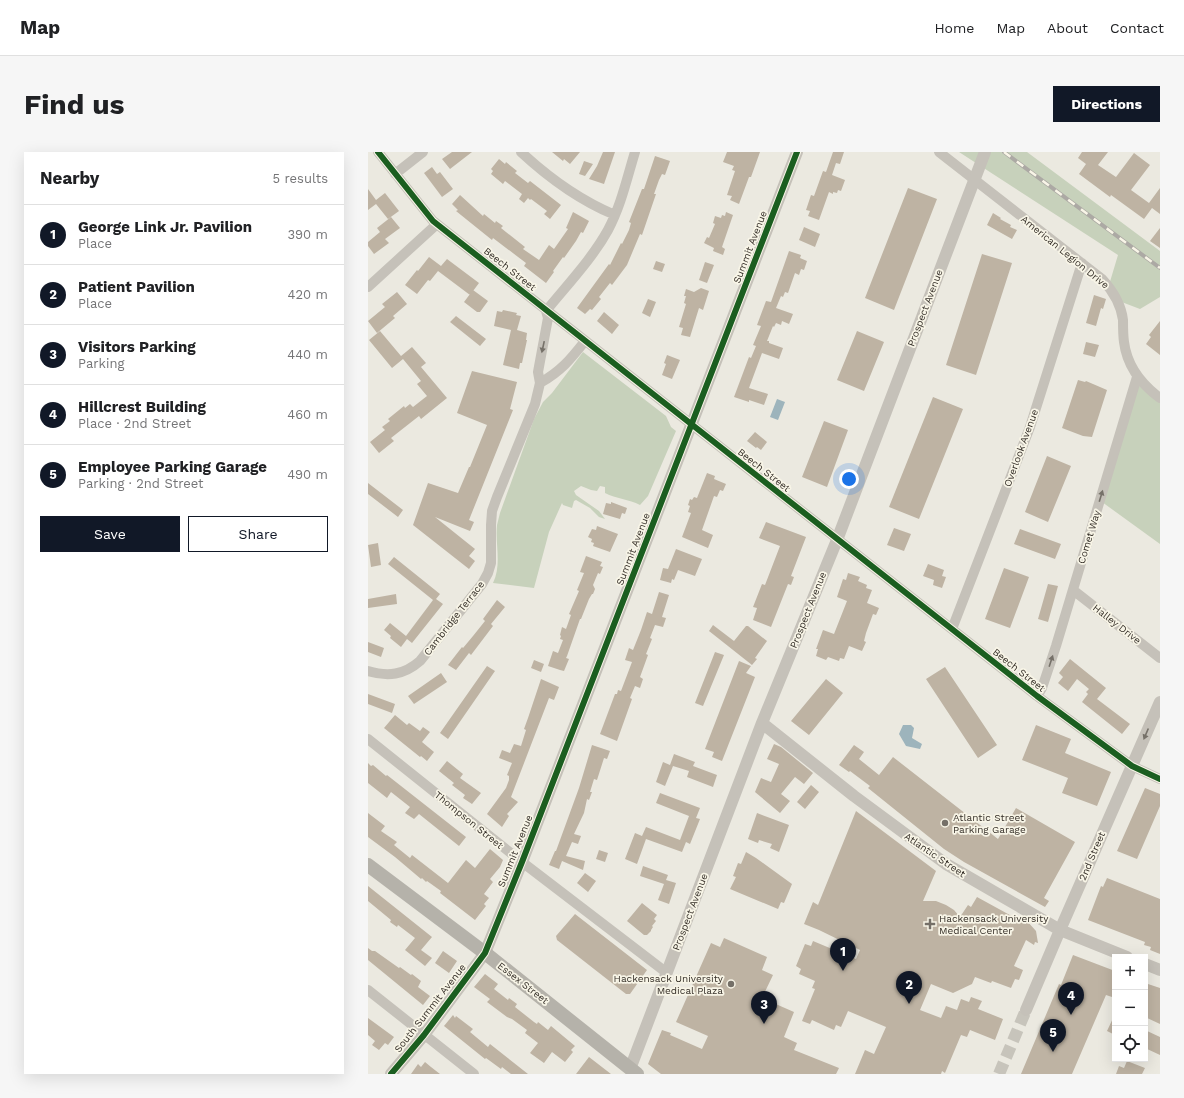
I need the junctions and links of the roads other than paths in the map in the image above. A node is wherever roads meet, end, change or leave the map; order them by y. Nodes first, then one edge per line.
1 (378, 152) edge
2 (423, 152) edge
3 (521, 152) edge
4 (635, 152) edge
5 (797, 152) edge
6 (939, 152) edge
7 (985, 154) edge
8 (395, 174) junction
9 (974, 180) junction
10 (615, 215) junction
11 (437, 224) junction
12 (1082, 263) junction
13 (368, 287) edge
14 (546, 310) junction
15 (585, 341) junction
16 (1137, 377) junction
17 (540, 383) junction
18 (1160, 398) edge
19 (692, 425) junction
20 (837, 540) junction
21 (1073, 590) junction
22 (952, 629) junction
23 (1160, 658) edge
24 (368, 671) edge
25 (1037, 696) junction
26 (1160, 702) edge
27 (762, 723) junction
28 (368, 739) edge
29 (1132, 766) junction
30 (1160, 779) edge
31 (522, 862) junction
32 (368, 865) edge
33 (1060, 930) junction
34 (485, 953) junction
35 (1120, 954) edge
36 (1148, 965) edge
37 (1160, 970) edge
38 (667, 973) junction
39 (368, 990) edge
40 (1026, 1010) tunnel mouth
41 (424, 1035) junction
42 (631, 1072) edge
43 (391, 1074) edge
44 (474, 1074) edge

1 - 8 street, Beech Street
2 - 8 street
3 - 10 street
4 - 10 street
5 - 19 street, Summit Avenue
6 - 9 street, American Legion Drive
7 - 9 street, Prospect Avenue
8 - 11 street, Beech Street
9 - 12 street, American Legion Drive
9 - 20 street, Prospect Avenue
10 - 14 street
11 - 13 street
11 - 14 street, Beech Street
12 - 16 street, American Legion Drive
12 - 22 street, Overlook Avenue
14 - 15 street, Beech Street
14 -> 17 street, Cambridge Terrace
15 - 17 street
15 - 19 street, Beech Street
16 - 18 street, American Legion Drive
21 -> 16 street, Comet Way
17 - 24 street, Cambridge Terrace
19 - 20 street, Beech Street
19 - 31 street, Summit Avenue
20 - 22 street, Beech Street
20 - 27 street, Prospect Avenue
21 - 23 street, Halley Drive
25 -> 21 street, Comet Way
22 - 25 street, Beech Street
25 - 29 street, Beech Street
26 -> 29 street, 2nd Street
27 - 33 street, Atlantic Street
27 - 38 street, Prospect Avenue
28 - 31 street, Thompson Street
29 - 30 street, Beech Street
29 - 33 street, 2nd Street
31 - 34 street, Summit Avenue
31 - 38 street, Thompson Street
32 - 34 main road, Essex Street
33 - 35 street, Atlantic Street
33 - 40 street, 2nd Street
34 - 41 street, South Summit Avenue
34 - 42 main road, Essex Street
36 - 37 street
38 - 42 street, Prospect Avenue
39 - 41 street
41 - 43 street, South Summit Avenue
41 - 44 street

